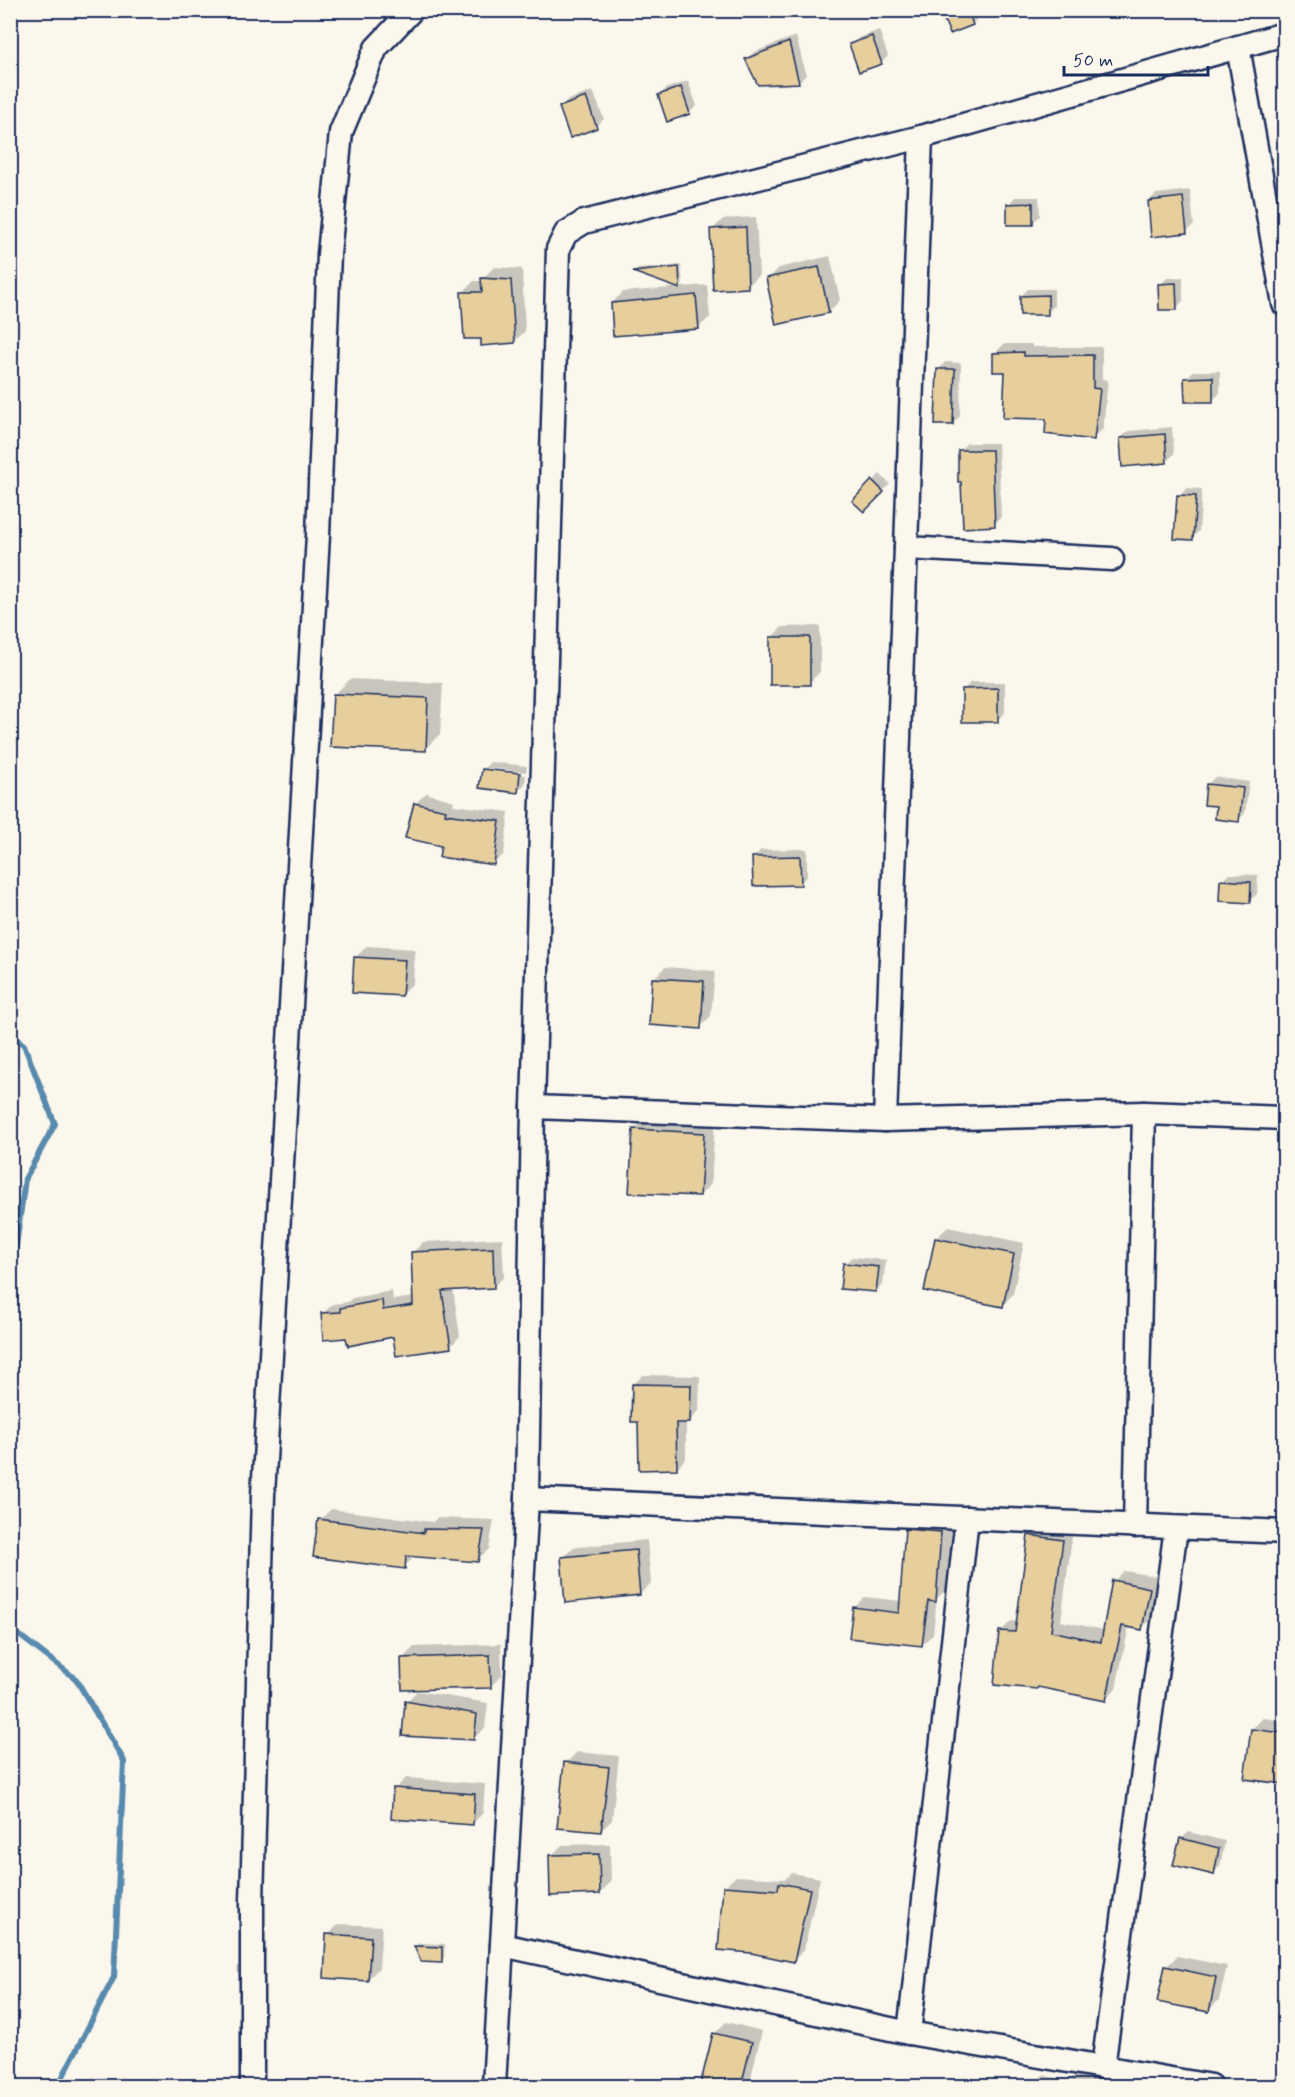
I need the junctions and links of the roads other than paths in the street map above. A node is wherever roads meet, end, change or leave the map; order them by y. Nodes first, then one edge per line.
1 (412, 10) edge
2 (1284, 34) edge
3 (1238, 47) junction
4 (921, 137) junction
5 (1284, 304) edge
6 (906, 548) junction
7 (1112, 559) dead end
8 (533, 1107) junction
9 (1144, 1113) junction
10 (1284, 1118) edge
11 (885, 1120) junction
12 (526, 1498) junction
13 (967, 1518) junction
14 (1135, 1526) junction
15 (1176, 1528) junction
16 (1284, 1532) edge
17 (502, 1946) junction
18 (909, 2033) junction
19 (1103, 2067) junction
20 (1147, 2081) edge
21 (252, 2086) edge
22 (494, 2086) edge
23 (1211, 2086) edge

1 - 21 street
2 - 3 street
3 - 4 street
3 - 5 street
4 - 6 street
4 - 8 street
6 - 7 street
6 - 11 street
8 - 11 street
8 - 12 street
9 - 10 street
9 - 11 street
9 - 14 street
12 - 13 street
12 - 17 street
13 - 14 street
13 - 18 street
14 - 15 street
15 - 16 street
15 - 19 street
17 - 18 street
17 - 22 street
18 - 19 street
19 - 20 street
20 - 23 street

